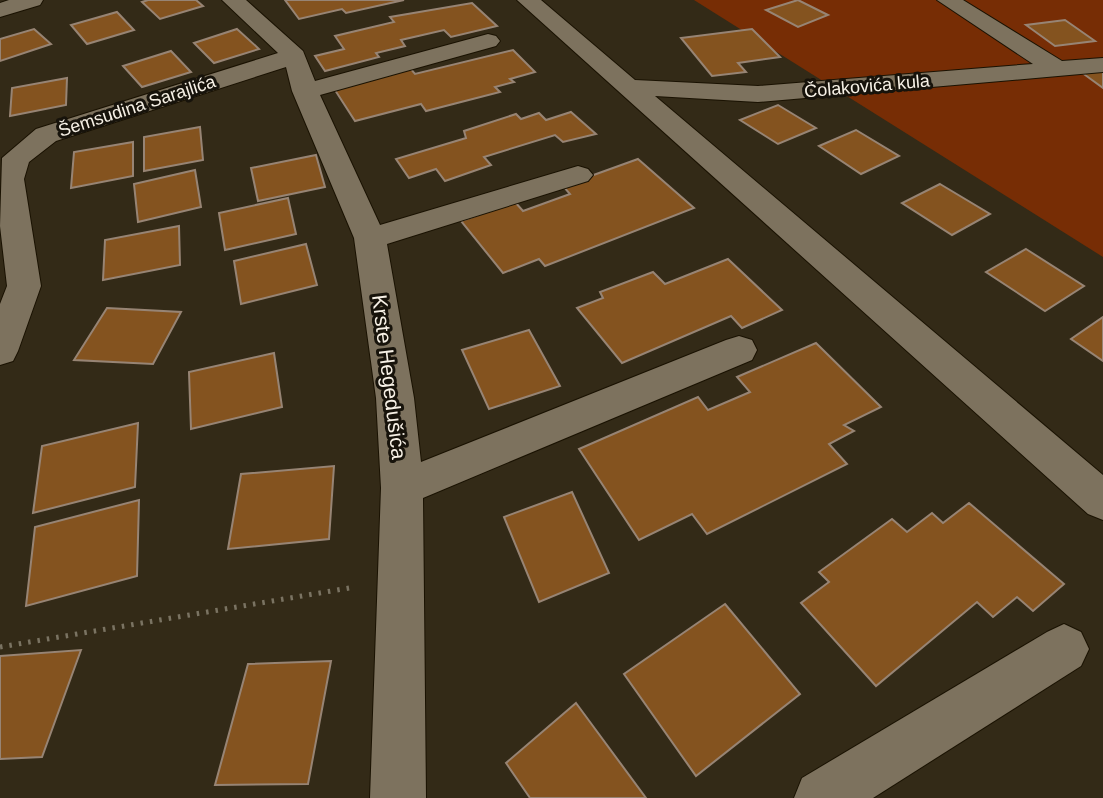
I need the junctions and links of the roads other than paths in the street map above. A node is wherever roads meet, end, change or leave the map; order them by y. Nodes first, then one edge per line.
1 (32, 0) edge
2 (233, 0) edge
3 (528, 0) edge
4 (948, 0) edge
5 (0, 10) edge
6 (488, 41) dead end
7 (295, 56) junction
8 (1103, 65) edge
9 (1058, 69) junction
10 (630, 87) junction
11 (305, 91) junction
12 (578, 174) dead end
13 (370, 238) junction
14 (739, 350) dead end
15 (0, 351) edge
16 (402, 488) junction
17 (1103, 501) edge
18 (1064, 649) dead end
19 (398, 798) edge
20 (822, 798) edge

1 - 5 street
2 - 7 street
3 - 10 street
4 - 9 street
6 - 11 street
7 - 11 street, Krste Hegedušića
7 - 15 street, Šemsudina Sarajlića
8 - 9 street, Čolakovića kula
9 - 10 street, Čolakovića kula
10 - 17 street
11 - 13 street, Krste Hegedušića
12 - 13 street
13 - 16 street, Krste Hegedušića
14 - 16 street
16 - 19 street, Krste Hegedušića
18 - 20 street

